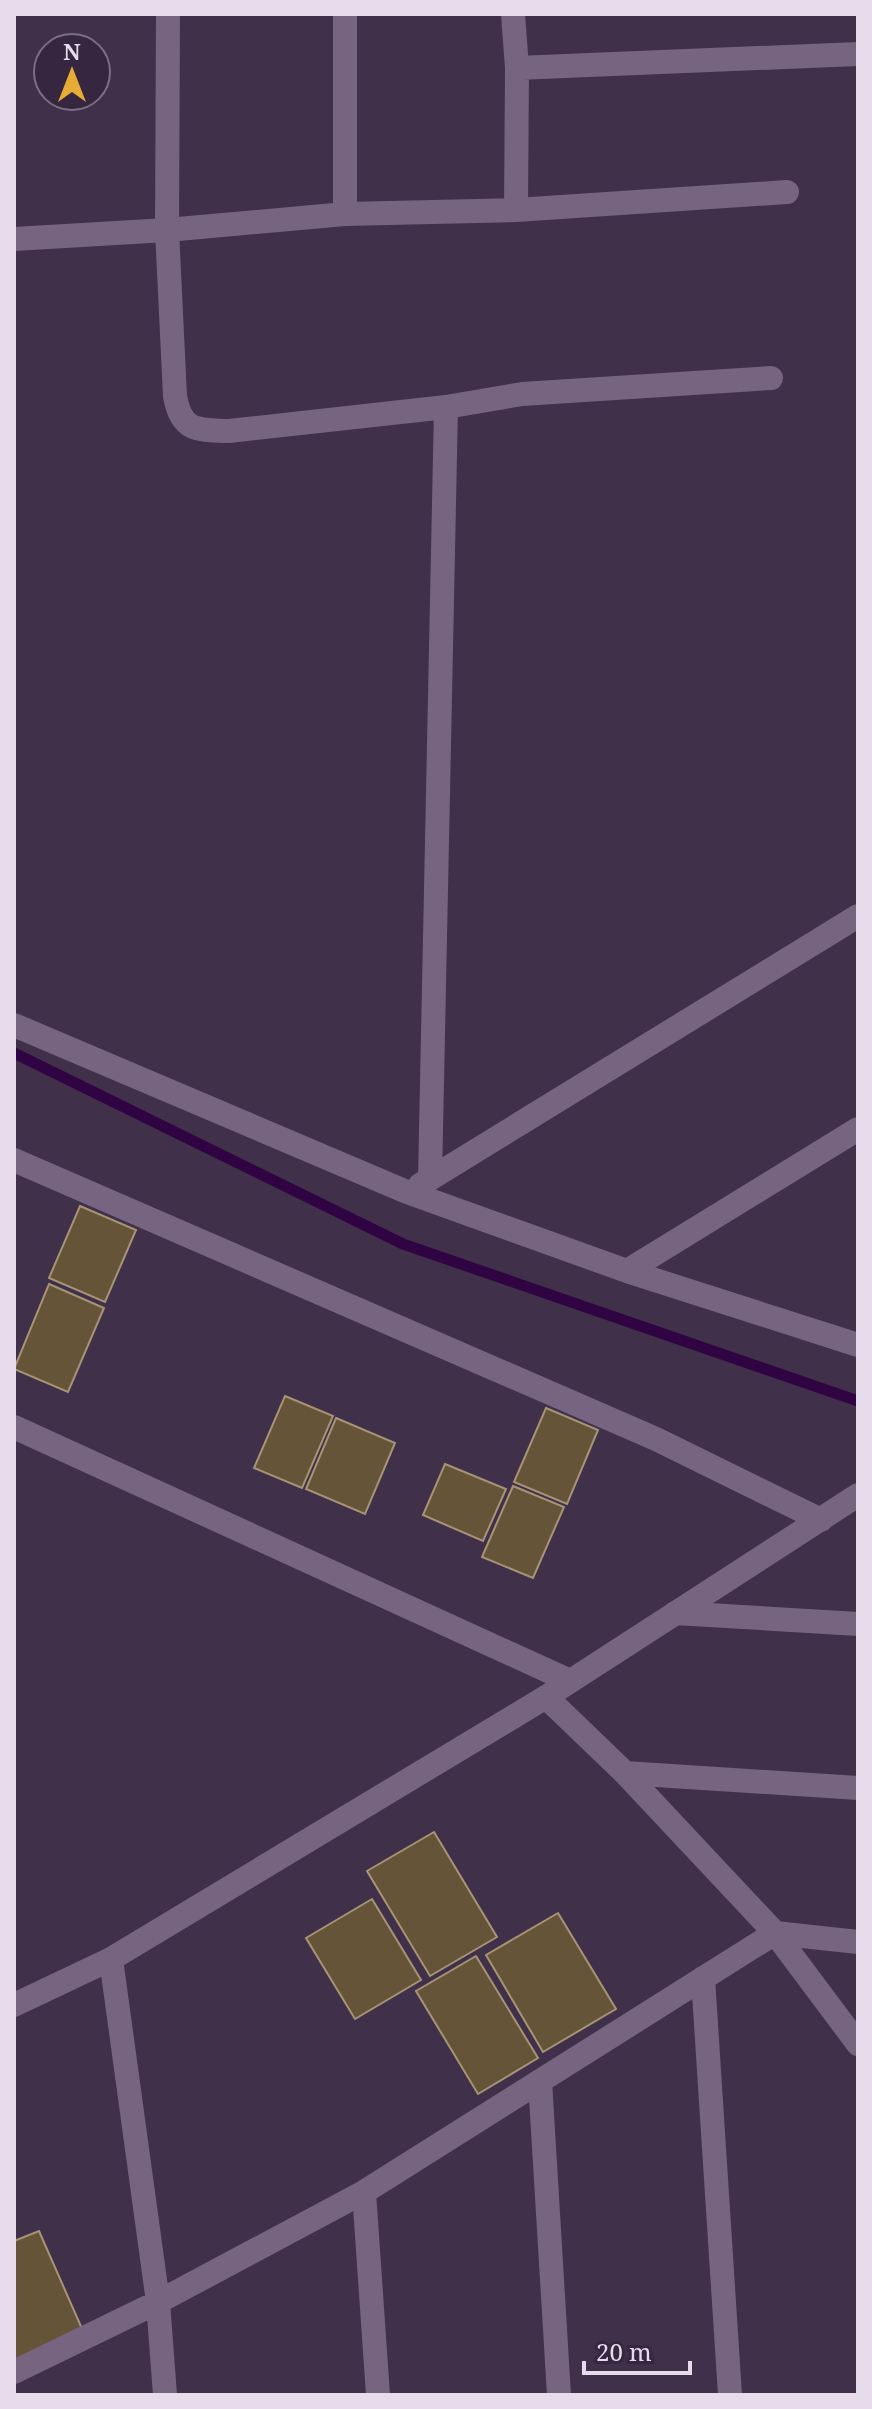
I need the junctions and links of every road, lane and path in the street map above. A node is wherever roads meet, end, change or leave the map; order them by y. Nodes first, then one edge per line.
1 (168, 14) edge
2 (345, 14) edge
3 (513, 14) edge
4 (858, 54) edge
5 (517, 68) junction
6 (787, 192) dead end
7 (516, 210) junction
8 (345, 214) junction
9 (167, 230) junction
10 (14, 239) edge
11 (771, 378) dead end
12 (446, 407) junction
13 (858, 916) edge
14 (14, 1025) edge
15 (858, 1129) edge
16 (14, 1160) edge
17 (430, 1179) junction
18 (407, 1192) junction
19 (627, 1271) junction
20 (858, 1345) edge
21 (14, 1427) edge
22 (858, 1495) edge
23 (821, 1520) junction
24 (675, 1613) junction
25 (858, 1624) edge
26 (570, 1681) junction
27 (546, 1697) junction
28 (625, 1773) junction
29 (858, 1788) edge
30 (775, 1933) junction
31 (858, 1942) edge
32 (111, 1959) junction
33 (703, 1978) junction
34 (14, 2005) edge
35 (858, 2044) edge
36 (540, 2081) junction
37 (364, 2192) junction
38 (158, 2302) junction
39 (14, 2372) edge
40 (165, 2395) edge
41 (378, 2395) edge
42 (559, 2395) edge
43 (730, 2395) edge

1 - 9 street
2 - 8 street
3 - 5 street
4 - 5 street
5 - 7 street
6 - 7 street
7 - 8 street
8 - 9 street
9 - 10 street
9 - 12 street
11 - 12 street
12 - 17 street
13 - 17 street
14 - 18 street
15 - 19 street
16 - 23 street
17 - 18 street
18 - 19 street
19 - 20 street
21 - 26 street
22 - 23 street
23 - 24 street
24 - 25 street
24 - 26 street
26 - 27 street
27 - 28 street
27 - 32 street
28 - 29 street
28 - 30 street
30 - 31 street
30 - 33 street
30 - 35 street
32 - 34 street
32 - 38 street
33 - 36 street
33 - 43 street
36 - 37 street
36 - 42 street
37 - 38 street
37 - 41 street
38 - 39 street
38 - 40 street

